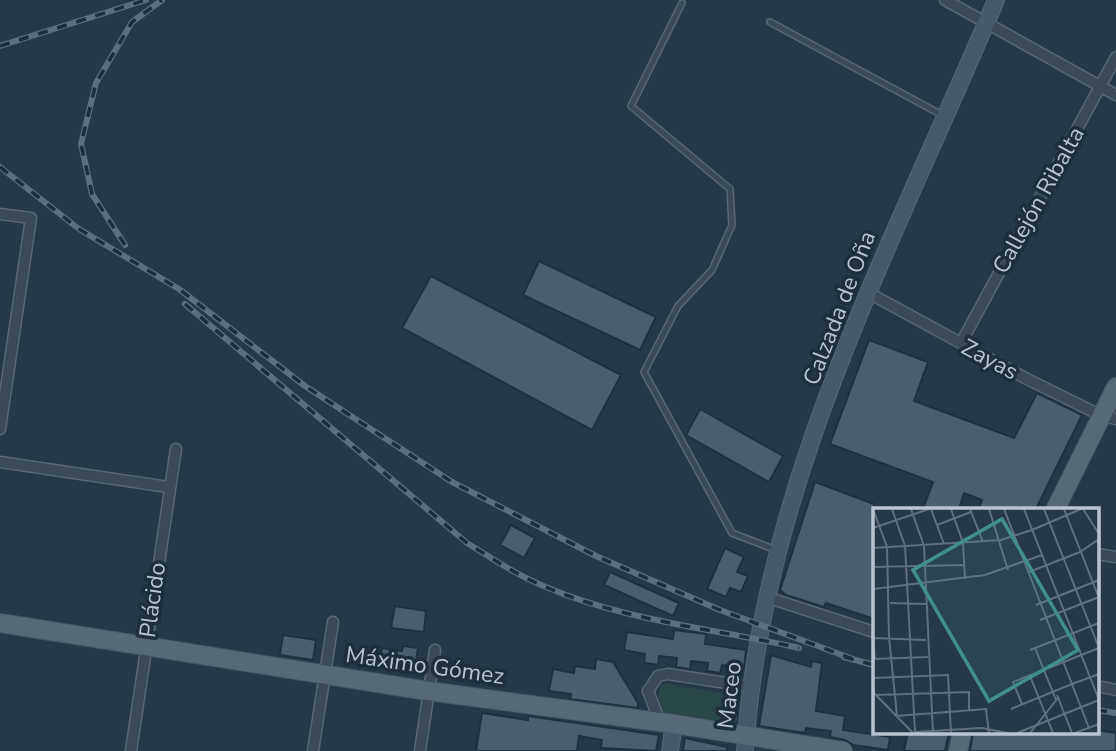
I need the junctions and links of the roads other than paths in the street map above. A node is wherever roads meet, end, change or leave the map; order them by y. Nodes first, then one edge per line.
1 (945, 0) edge
2 (996, 0) edge
3 (682, 3) dead end
4 (986, 22) junction
5 (769, 23) dead end
6 (1116, 57) edge
7 (1100, 86) junction
8 (1116, 95) edge
9 (944, 117) junction
10 (0, 214) edge
11 (867, 292) junction
12 (961, 343) junction
13 (6, 353) edge
14 (1116, 387) edge
15 (1109, 418) edge
16 (0, 429) edge
17 (176, 449) dead end
18 (0, 462) edge
19 (168, 487) junction
20 (1056, 508) edge
21 (779, 551) junction
22 (1098, 554) edge
23 (1116, 557) edge
24 (766, 597) junction
25 (333, 622) dead end
26 (0, 623) edge
27 (873, 632) edge
28 (758, 644) joint
29 (145, 645) junction
30 (435, 650) dead end
31 (325, 675) junction
32 (1098, 686) edge
33 (752, 687) junction
34 (1116, 690) edge
35 (428, 691) junction
36 (650, 701) junction
37 (641, 720) junction
38 (667, 723) junction
39 (745, 744) edge
40 (671, 748) edge
41 (131, 751) edge
42 (313, 751) edge
43 (420, 751) edge
44 (843, 751) edge

1 - 4 street
2 - 4 street, Calzada de Oña
3 - 21 lane
4 - 7 street
4 - 9 street, Calzada de Oña
5 - 9 lane
6 - 7 street, Callejón Ribalta
7 - 8 street
7 - 12 street, Callejón Ribalta
9 - 11 street, Calzada de Oña
10 - 13 street
11 - 12 street, Zayas
11 - 21 street, Calzada de Oña
12 - 15 street, Zayas
13 - 16 street
14 - 15 main road
15 - 20 main road
17 - 19 street, Plácido
18 - 19 street
19 - 29 street, Plácido
21 - 24 street, Calzada de Oña
22 - 23 street
24 - 27 street
24 - 28 street, Calzada de Oña
25 - 31 street
26 - 29 main road, Máximo Gómez
28 - 33 street, Maceo
29 - 31 main road, Máximo Gómez
29 - 41 street, Plácido
30 - 35 street
31 - 35 main road, Máximo Gómez
31 - 42 street
32 - 34 street
33 - 36 street
33 - 39 street, Maceo
35 - 37 main road, Máximo Gómez
35 - 43 street
36 - 37 street
36 - 38 street
37 - 38 main road, Máximo Gómez
38 - 39 main road, Máximo Gómez
38 - 40 street
39 - 44 main road, Máximo Gómez

